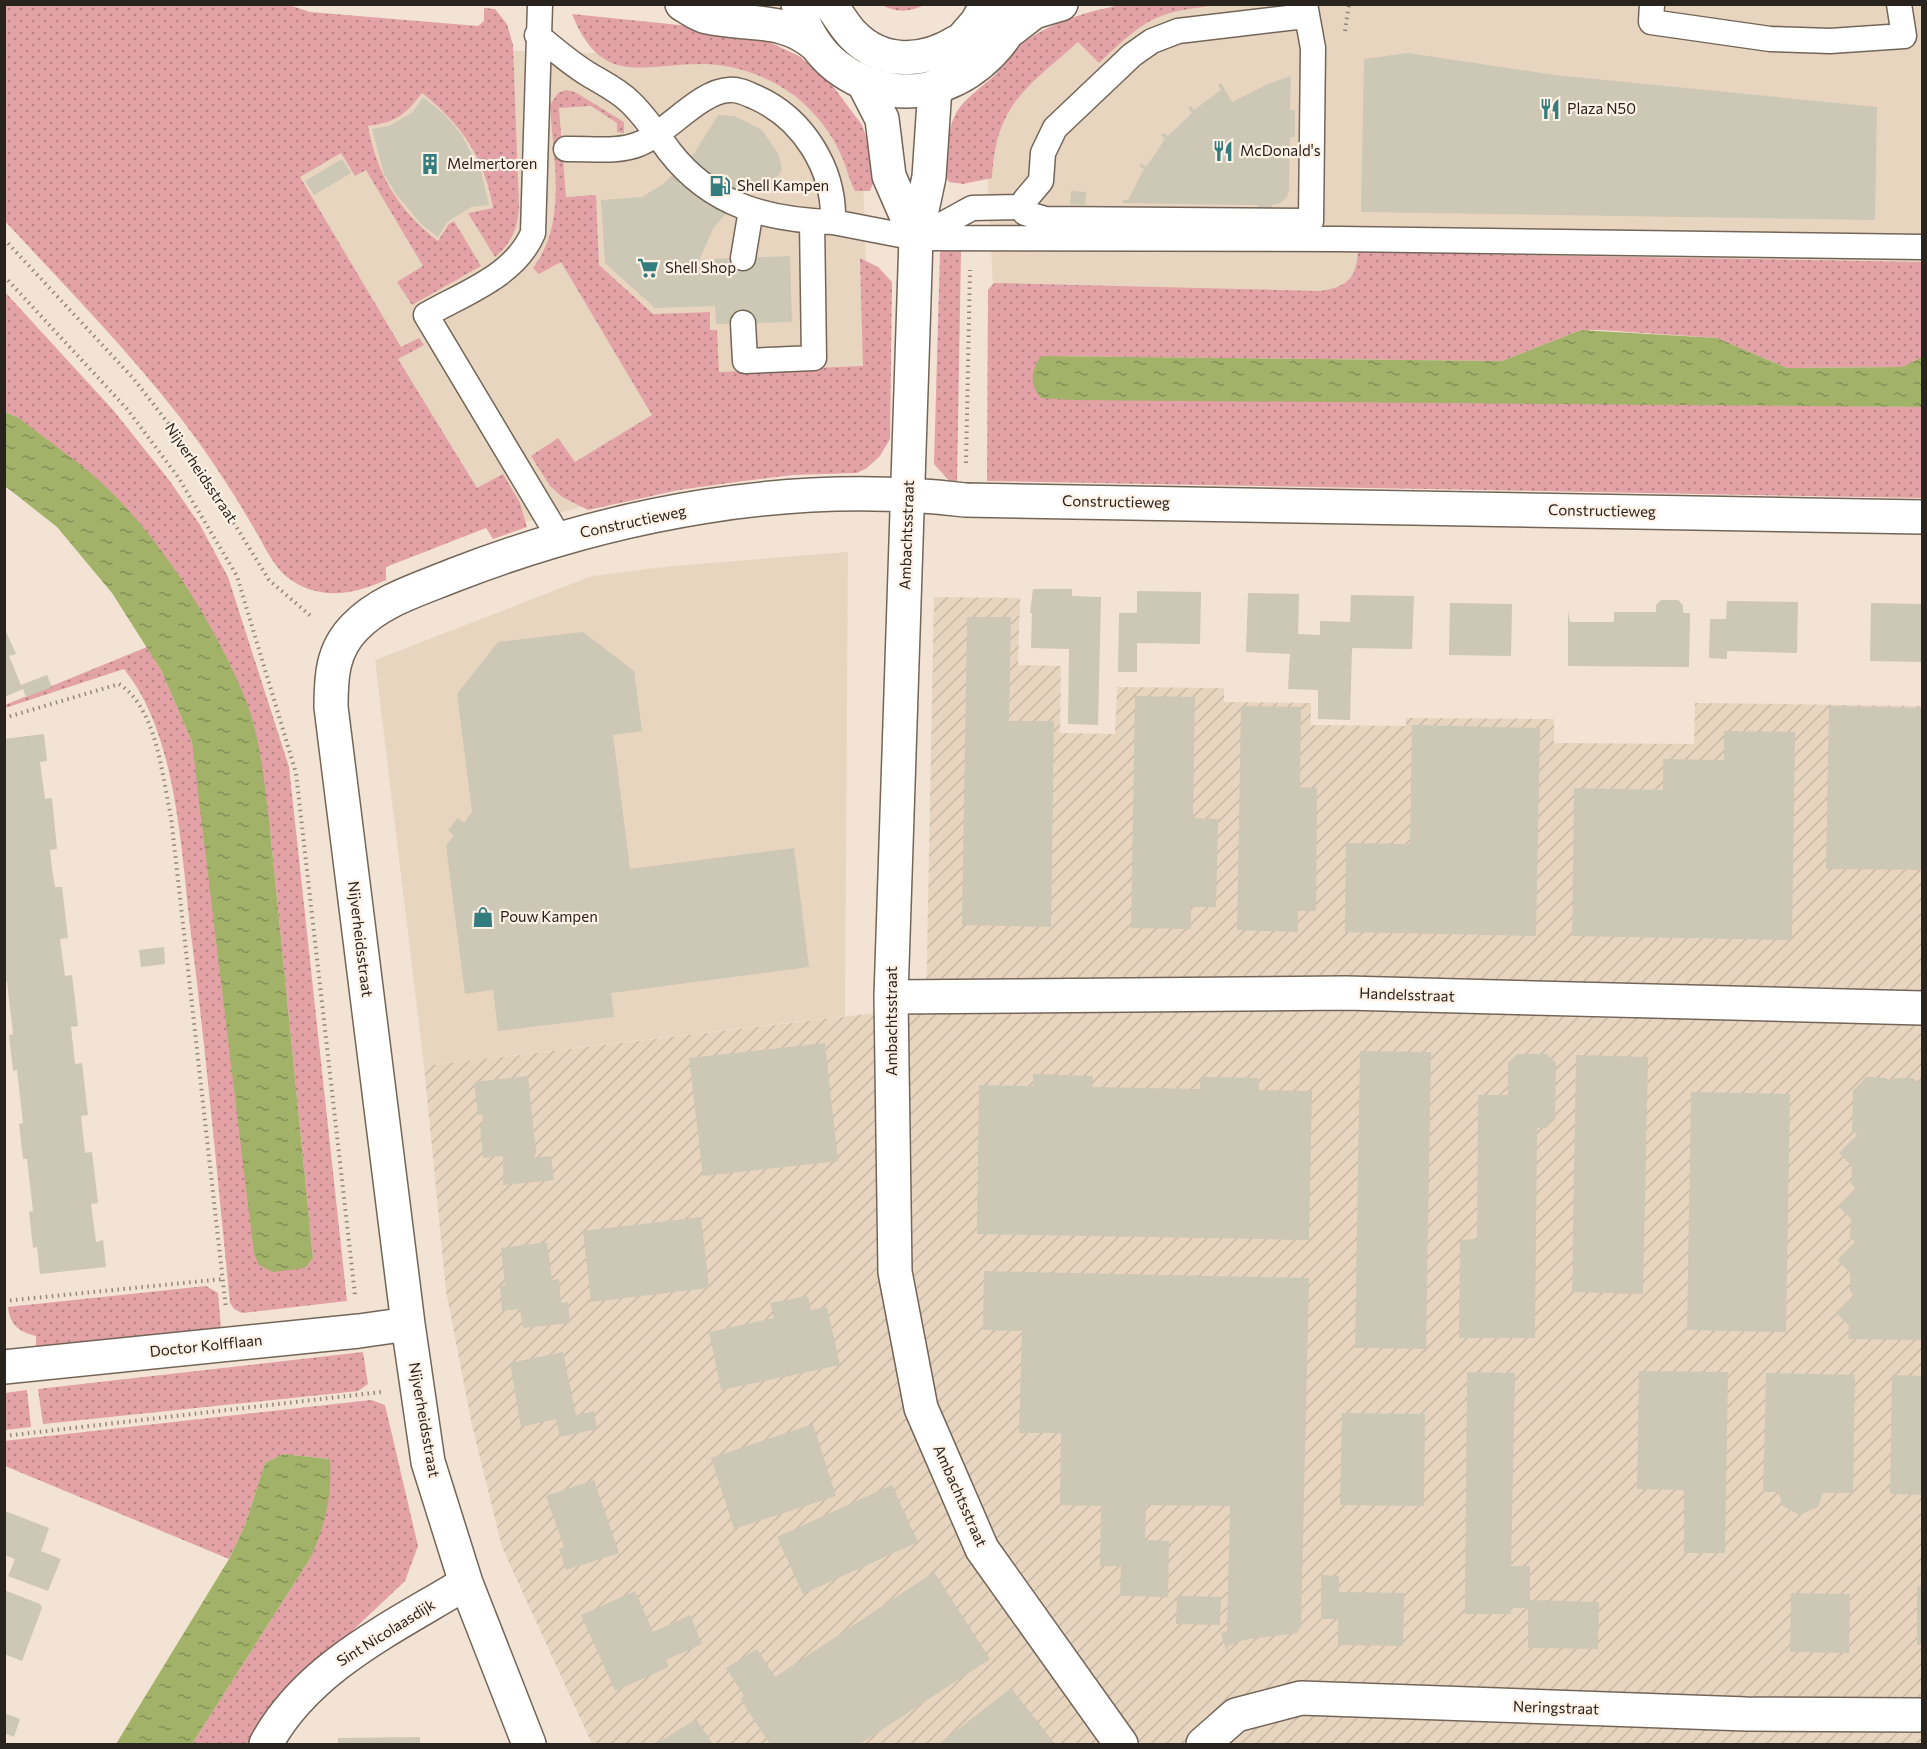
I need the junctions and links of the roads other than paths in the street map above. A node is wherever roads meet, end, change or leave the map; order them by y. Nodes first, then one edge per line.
1 (540, 4) edge
2 (682, 4) edge
3 (798, 4) edge
4 (830, 4) edge
5 (987, 4) edge
6 (1061, 4) edge
7 (1652, 4) edge
8 (1899, 4) edge
9 (1305, 10) edge
10 (1017, 17) edge
11 (537, 35) junction
12 (957, 42) junction
13 (817, 46) junction
14 (862, 82) junction
15 (935, 87) junction
16 (658, 133) junction
17 (566, 149) dead end
18 (1023, 207) junction
19 (751, 210) junction
20 (822, 221) junction
21 (916, 238) junction
22 (1923, 246) edge
23 (743, 258) dead end
24 (743, 323) dead end
25 (909, 493) junction
26 (1923, 517) edge
27 (560, 539) junction
28 (342, 644) joint
29 (891, 997) junction
30 (1923, 1008) edge
31 (408, 1324) junction
32 (4, 1368) edge
33 (466, 1583) junction
34 (1923, 1715) edge
35 (266, 1744) edge
36 (529, 1744) edge
37 (1121, 1744) edge
38 (1203, 1744) edge

1 - 11 lane
2 - 13 street
3 - 13 street
4 - 12 street
5 - 12 street
6 - 10 street
7 - 8 lane
9 - 18 lane
9 - 18 lane
10 - 15 street
11 - 16 lane
11 - 27 lane
12 - 15 street, Ambachtsstraat
13 - 14 street
14 - 15 street
14 - 21 street, Ambachtsstraat
15 - 21 street, Ambachtsstraat
16 - 17 lane
16 - 19 lane
16 - 20 lane
18 - 21 lane
19 - 20 lane
19 - 23 lane
20 - 21 lane
20 - 24 lane
21 - 22 lane
21 - 25 street, Ambachtsstraat
25 - 26 street, Constructieweg
25 - 27 street, Constructieweg
25 - 29 street, Ambachtsstraat
27 - 28 street, Constructieweg
28 - 31 street, Nijverheidsstraat
29 - 30 street, Handelsstraat
29 - 37 street, Ambachtsstraat
31 - 32 street, Doctor Kolfflaan
31 - 33 street, Nijverheidsstraat
33 - 35 street, Sint Nicolaasdijk
33 - 36 street, Nijverheidsstraat
34 - 38 street, Neringstraat

